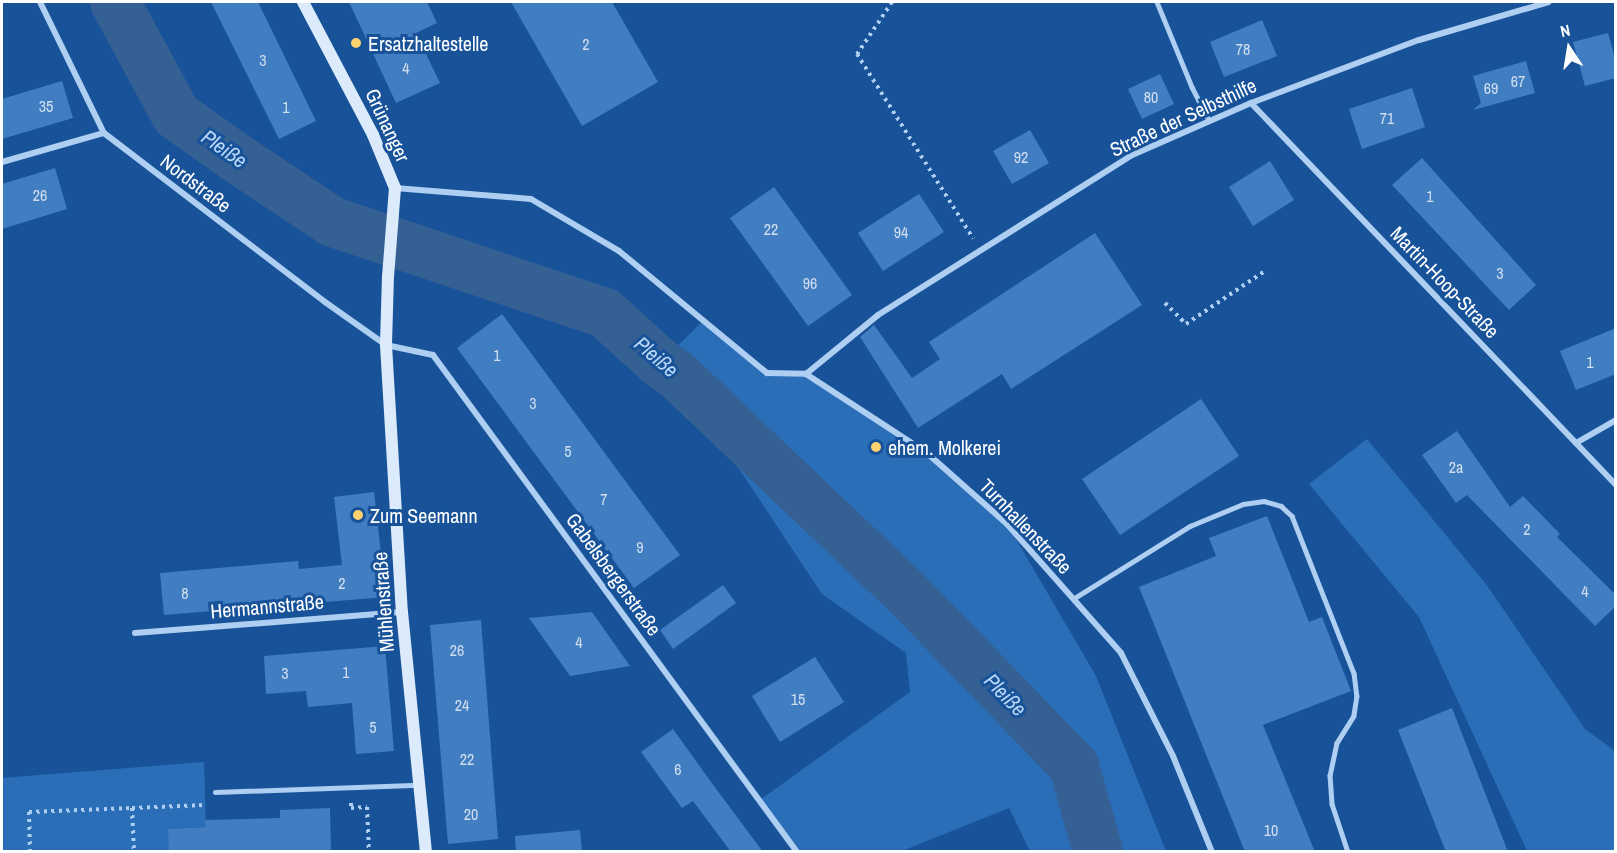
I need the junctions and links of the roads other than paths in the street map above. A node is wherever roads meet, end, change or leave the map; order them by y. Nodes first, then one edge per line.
1 (40, 2) edge
2 (303, 2) edge
3 (1157, 2) edge
4 (1549, 2) edge
5 (1251, 103) junction
6 (1209, 121) junction
7 (104, 133) junction
8 (2, 162) edge
9 (395, 188) junction
10 (388, 276) joint
11 (386, 345) junction
12 (806, 374) junction
13 (1616, 420) edge
14 (1576, 443) junction
15 (1616, 485) edge
16 (1073, 599) junction
17 (402, 612) junction
18 (135, 633) dead end
19 (419, 785) junction
20 (214, 792) road end
21 (426, 852) edge
22 (797, 852) edge
23 (1212, 852) edge
24 (1348, 852) edge

1 - 7 street, Nordstraße
2 - 9 street, Grünanger
3 - 6 lane
4 - 5 street, Straße der Selbsthilfe
5 - 6 street, Straße der Selbsthilfe
5 - 14 street, Martin-Hoop-Straße
6 - 12 street, Straße der Selbsthilfe
7 - 8 street
7 - 11 street, Nordstraße
9 - 10 street, Grünanger
9 - 12 street
10 - 11 street, Mühlenstraße
11 - 17 street, Mühlenstraße
11 - 22 street, Gabelsbergerstraße
12 - 16 street, Turnhallenstraße
13 - 14 street
14 - 15 street, Martin-Hoop-Straße
16 - 23 street, Turnhallenstraße
16 - 24 lane
17 - 18 street, Hermannstraße
17 - 19 street, Mühlenstraße
19 - 20 lane
19 - 21 street, Mühlenstraße

